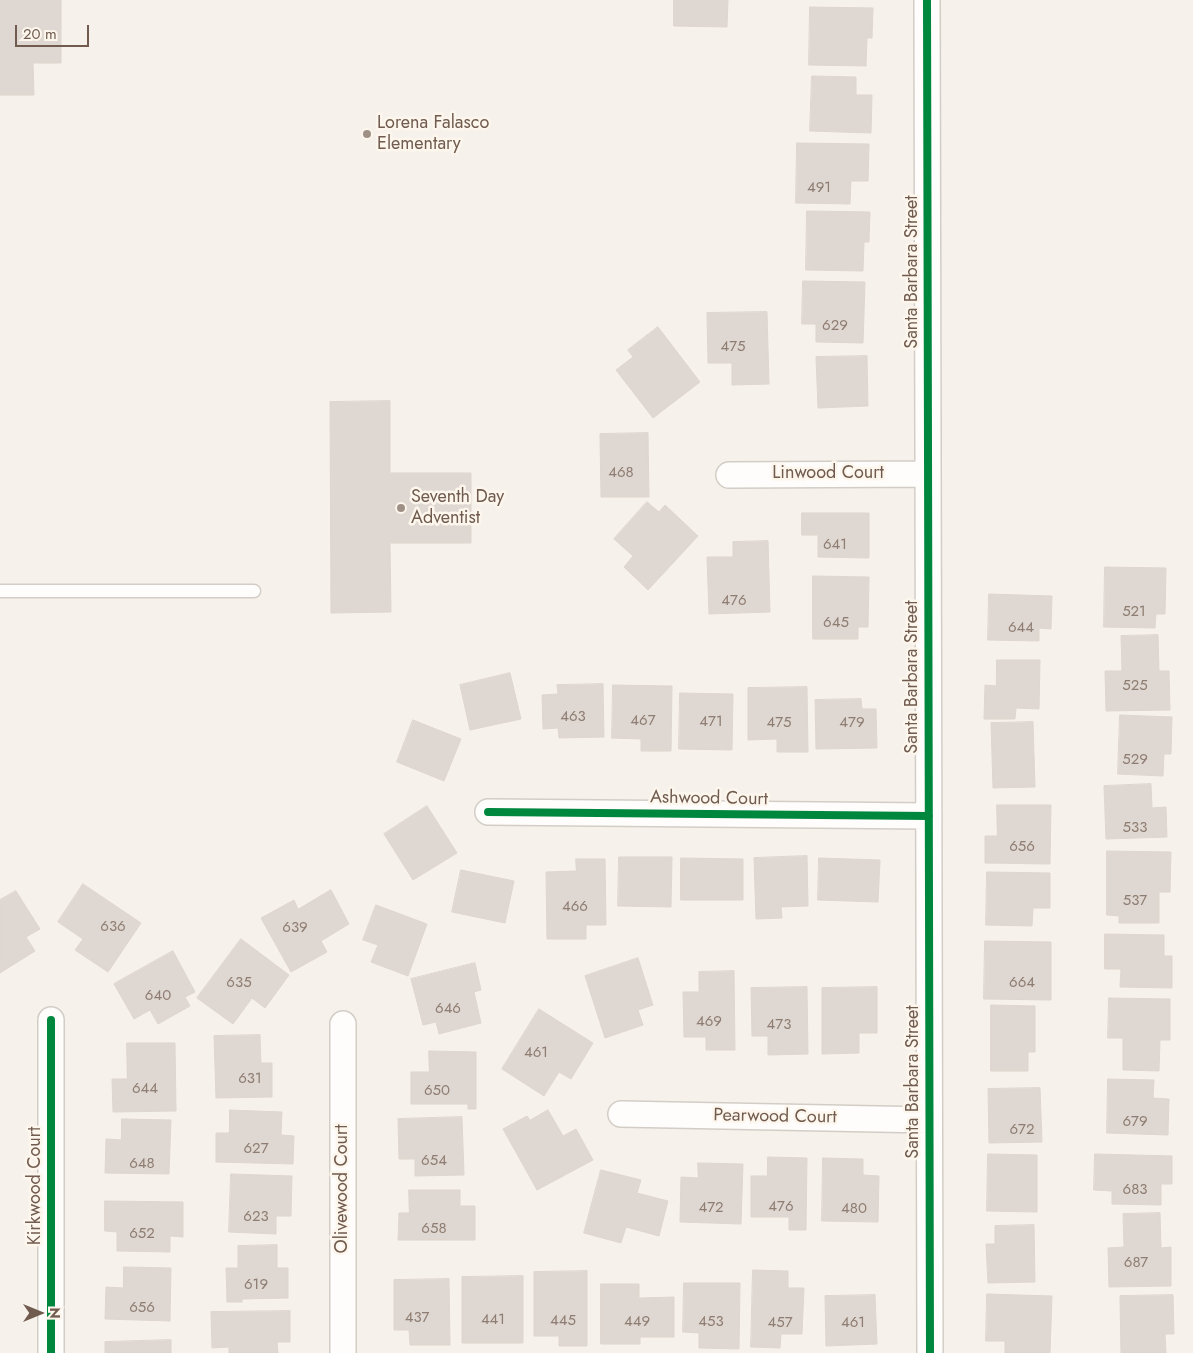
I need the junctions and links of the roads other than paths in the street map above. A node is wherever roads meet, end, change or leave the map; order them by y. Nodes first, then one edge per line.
1 (927, 0) edge
2 (928, 474) junction
3 (729, 475) dead end
4 (254, 591) dead end
5 (0, 592) edge
6 (488, 812) dead end
7 (929, 816) junction
8 (51, 1020) dead end
9 (343, 1024) dead end
10 (621, 1114) dead end
11 (929, 1120) junction
12 (51, 1353) edge
13 (343, 1353) edge
14 (930, 1353) edge

1 - 2 street, Santa Barbara Street
2 - 3 street, Linwood Court
2 - 7 street, Santa Barbara Street
4 - 5 lane
6 - 7 street, Ashwood Court
7 - 11 street, Santa Barbara Street
8 - 12 street, Kirkwood Court
9 - 13 street, Olivewood Court
10 - 11 street, Pearwood Court
11 - 14 street, Santa Barbara Street

